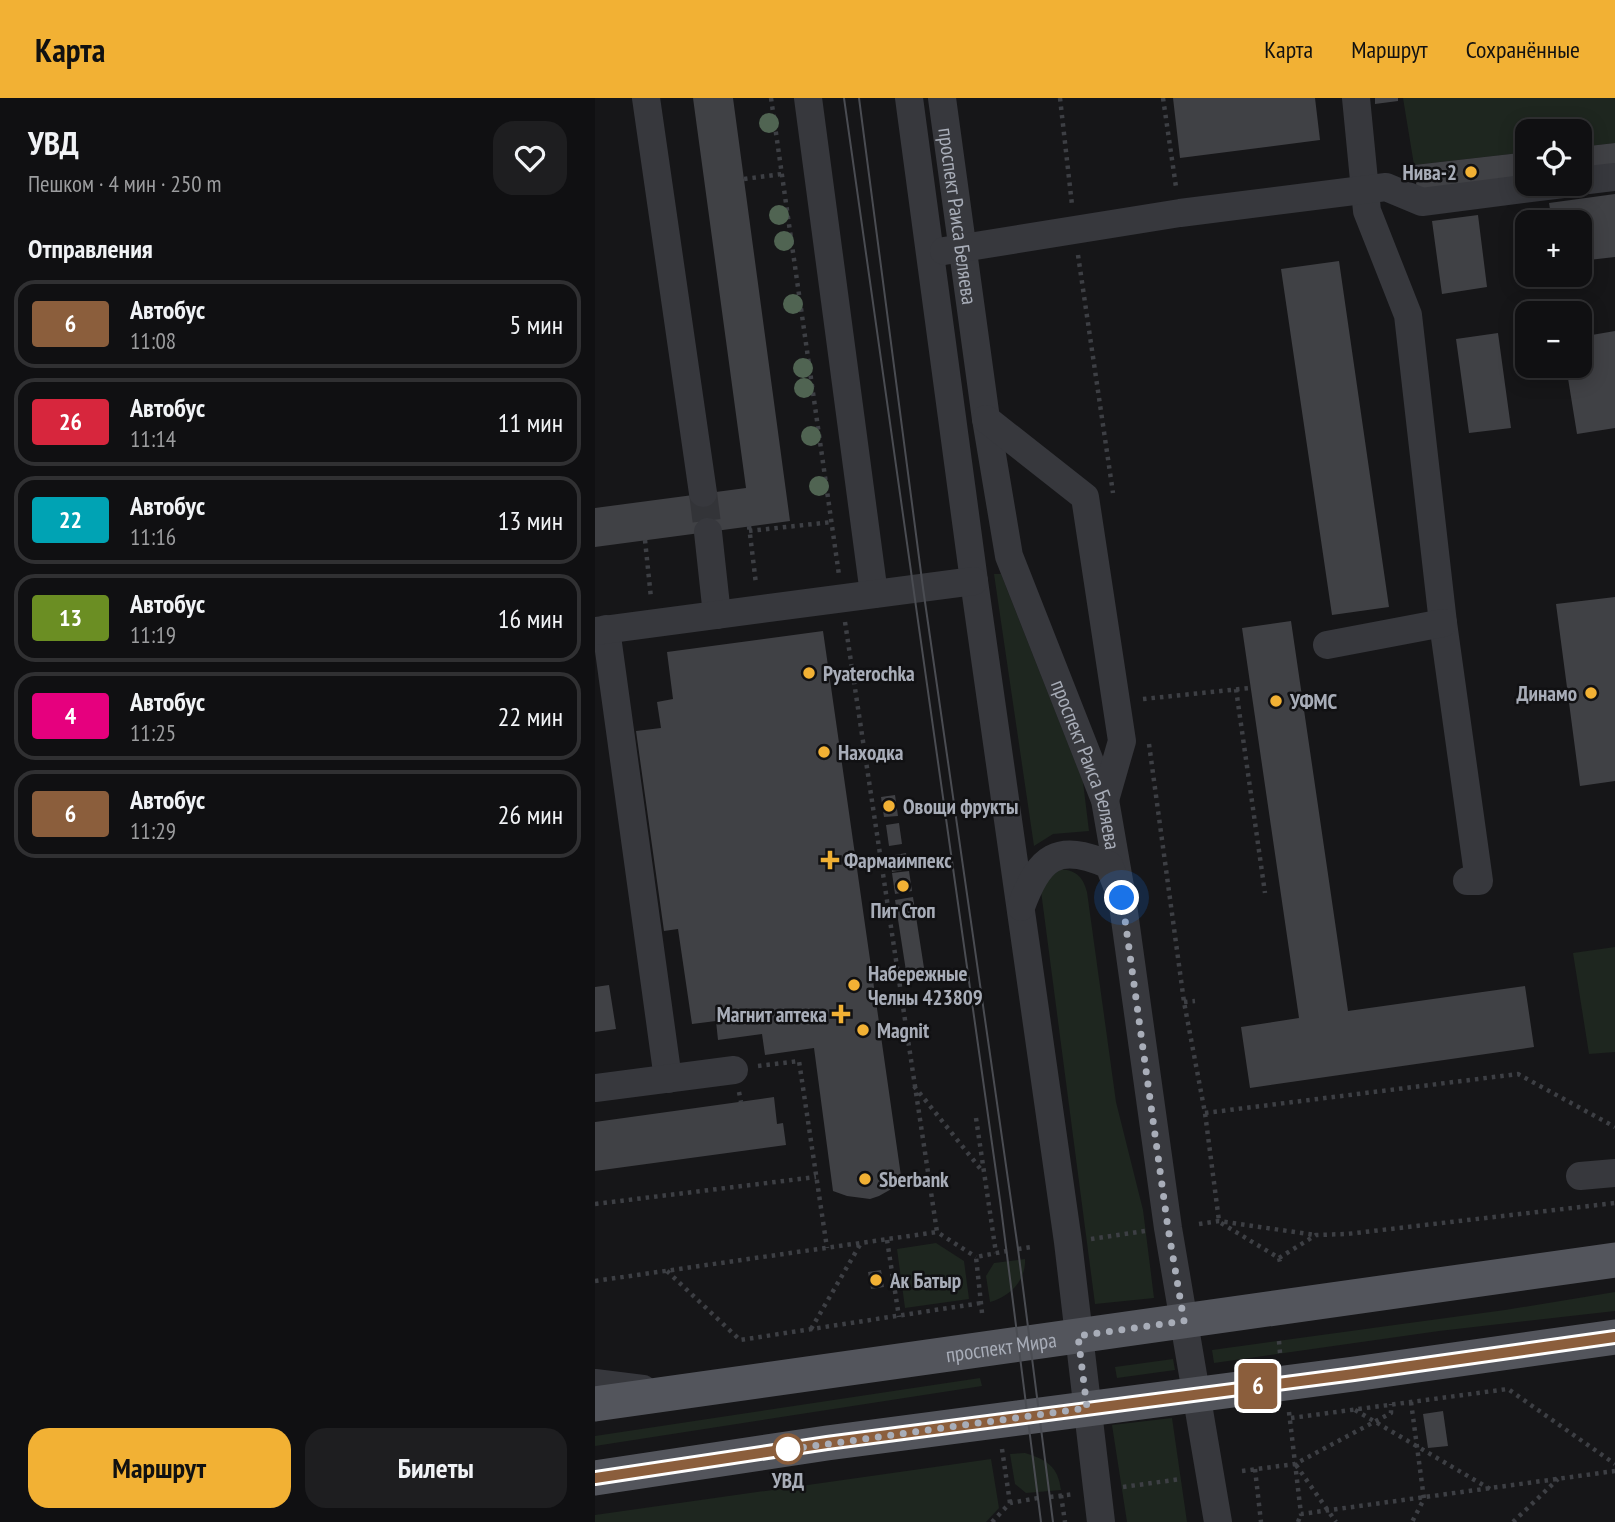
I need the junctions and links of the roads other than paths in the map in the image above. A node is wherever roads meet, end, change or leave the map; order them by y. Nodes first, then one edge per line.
1 (646, 98) edge
2 (807, 98) edge
3 (909, 98) edge
4 (942, 98) edge
5 (1356, 98) edge
6 (1615, 177) edge
7 (1592, 180) edge
8 (1364, 190) junction
9 (1515, 190) edge
10 (963, 248) junction
11 (931, 253) junction
12 (986, 419) junction
13 (703, 494) tunnel mouth
14 (708, 532) tunnel mouth
15 (974, 581) junction
16 (874, 594) junction
17 (717, 615) junction
18 (1443, 623) junction
19 (601, 630) edge
20 (1327, 645) dead end
21 (1105, 800) junction
22 (1468, 881) dead end
23 (1122, 898) junction
24 (1020, 909) junction
25 (734, 1070) road end
26 (668, 1079) junction
27 (595, 1088) edge
28 (1615, 1173) edge
29 (1580, 1176) dead end
30 (1615, 1241) edge
31 (1615, 1259) edge
32 (1581, 1264) junction
33 (1184, 1321) junction
34 (1078, 1336) junction
35 (1615, 1337) edge
36 (595, 1383) edge
37 (670, 1393) junction
38 (1196, 1394) junction
39 (595, 1404) edge
40 (1087, 1408) junction
41 (598, 1480) edge
42 (1101, 1522) edge
43 (1218, 1522) edge

1 - 13 street
2 - 16 street
3 - 11 street, проспект Раиса Беляева
4 - 10 street, проспект Раиса Беляева
5 - 8 street
6 - 7 street
8 - 9 street
8 - 10 street
8 - 18 street
10 - 11 street
10 - 12 street, проспект Раиса Беляева
11 - 15 street, проспект Раиса Беляева
12 - 21 street, проспект Раиса Беляева
12 - 21 street
14 - 17 street
15 - 16 street
15 - 24 street, проспект Раиса Беляева
16 - 17 street
17 - 19 street
18 - 20 street
18 - 22 street
19 - 26 street
21 - 23 street, проспект Раиса Беляева
23 - 24 street
23 - 33 street, проспект Раиса Беляева
24 - 34 street, проспект Раиса Беляева
25 - 26 street
26 - 27 street
28 - 29 street
30 - 32 street
31 - 32 main road, проспект Мира
32 - 33 main road, проспект Мира
33 - 34 main road, проспект Мира
33 - 38 street, проспект Раиса Беляева
34 - 37 main road, проспект Мира
34 - 40 street, проспект Раиса Беляева
35 - 38 main road
36 - 37 street
37 - 39 main road, проспект Мира
38 - 40 main road
38 - 43 street, проспект Раиса Беляева
40 - 41 main road
40 - 42 street, проспект Раиса Беляева

